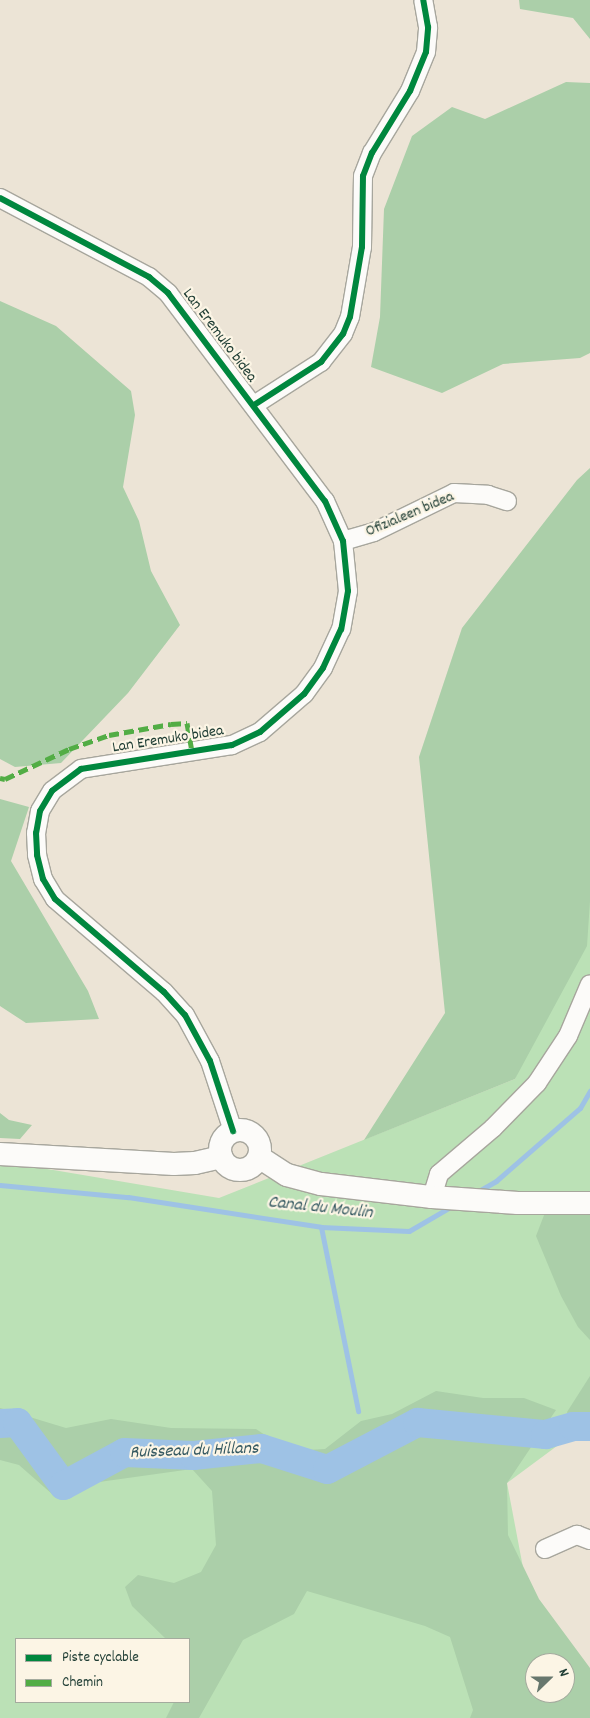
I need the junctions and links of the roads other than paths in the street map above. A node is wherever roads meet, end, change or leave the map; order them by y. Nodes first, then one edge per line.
1 (423, 0) edge
2 (0, 198) edge
3 (254, 405) junction
4 (507, 501) dead end
5 (342, 541) junction
6 (590, 984) edge
7 (233, 1131) junction
8 (0, 1154) edge
9 (221, 1156) junction
10 (259, 1157) junction
11 (432, 1197) junction
12 (590, 1203) edge
13 (590, 1540) edge
14 (545, 1549) dead end

1 - 3 street
2 - 3 street, Lan Eremuko bidea
3 - 5 street, Lan Eremuko bidea
4 - 5 street, Ofizialeen bidea
5 - 7 street, Lan Eremuko bidea
6 - 11 street
7 - 9 street
7 - 10 street
8 - 9 street
9 - 10 street
10 - 11 street
11 - 12 street
13 - 14 street

